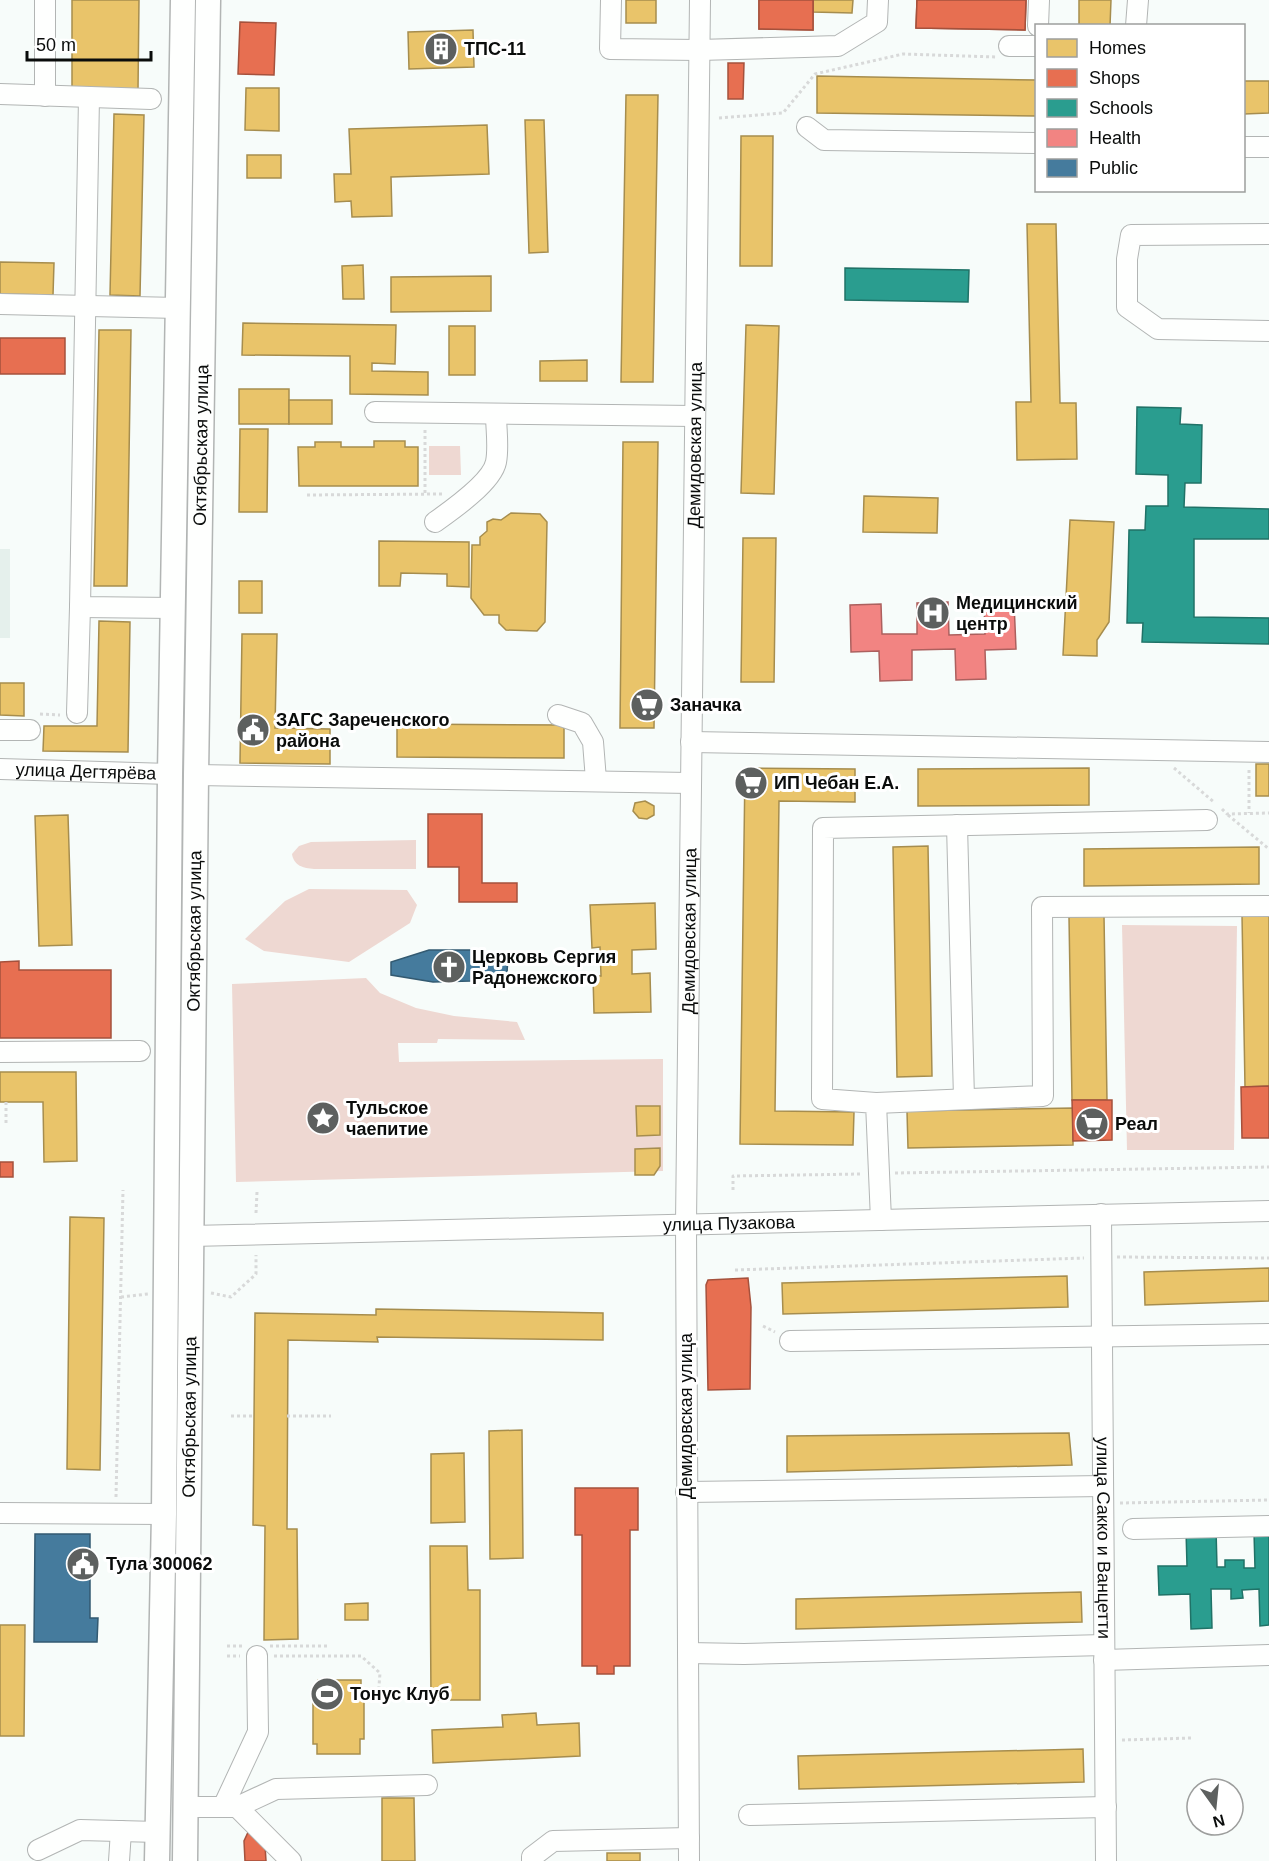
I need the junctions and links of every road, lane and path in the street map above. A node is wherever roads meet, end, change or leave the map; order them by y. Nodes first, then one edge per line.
1 (183, 0) edge
2 (208, 0) edge
3 (611, 0) edge
4 (700, 0) edge
5 (878, 0) edge
6 (1039, 0) edge
7 (1138, 0) edge
8 (45, 1) edge
9 (1038, 24) edge
10 (1136, 24) edge
11 (1035, 45) edge
12 (699, 50) junction
13 (1006, 51) joint
14 (0, 94) edge
15 (45, 96) junction
16 (89, 97) junction
17 (151, 99) dead end
18 (718, 118) dead end
19 (807, 127) dead end
20 (1035, 143) edge
21 (1245, 147) edge
22 (1269, 147) edge
23 (1269, 234) edge
24 (0, 304) edge
25 (86, 306) junction
26 (178, 308) junction
27 (1269, 331) edge
28 (375, 412) dead end
29 (424, 413) junction
30 (496, 414) junction
31 (694, 416) junction
32 (425, 494) junction
33 (471, 494) junction
34 (307, 495) dead end
35 (435, 522) dead end
36 (80, 607) junction
37 (173, 608) junction
38 (77, 713) dead end
39 (558, 715) dead end
40 (0, 730) edge
41 (30, 730) dead end
42 (691, 742) junction
43 (1155, 751) junction
44 (1249, 752) junction
45 (1269, 752) edge
46 (0, 769) edge
47 (170, 774) junction
48 (196, 775) junction
49 (596, 780) junction
50 (690, 783) junction
51 (1249, 813) junction
52 (1269, 813) edge
53 (1227, 814) junction
54 (1207, 820) dead end
55 (957, 825) junction
56 (1269, 849) edge
57 (1269, 906) edge
58 (140, 1051) dead end
59 (0, 1052) edge
60 (964, 1099) junction
61 (6, 1102) dead end
62 (876, 1102) junction
63 (6, 1124) dead end
64 (1269, 1167) edge
65 (879, 1173) junction
66 (123, 1190) dead end
67 (733, 1190) dead end
68 (179, 1191) junction
69 (257, 1192) dead end
70 (1269, 1210) edge
71 (256, 1213) dead end
72 (1101, 1214) junction
73 (881, 1220) junction
74 (686, 1224) junction
75 (179, 1236) junction
76 (256, 1255) dead end
77 (1101, 1257) junction
78 (1269, 1258) edge
79 (735, 1270) dead end
80 (203, 1291) dead end
81 (155, 1293) dead end
82 (121, 1297) junction
83 (1269, 1334) edge
84 (1102, 1336) junction
85 (790, 1341) dead end
86 (231, 1416) dead end
87 (254, 1416) dead end
88 (287, 1416) dead end
89 (331, 1416) dead end
90 (686, 1492) junction
91 (1103, 1495) junction
92 (1269, 1500) edge
93 (0, 1513) edge
94 (116, 1514) junction
95 (164, 1514) junction
96 (1269, 1526) edge
97 (1133, 1529) dead end
98 (227, 1646) dead end
99 (330, 1646) dead end
100 (256, 1649) junction
101 (1104, 1652) junction
102 (688, 1653) junction
103 (1269, 1655) edge
104 (227, 1656) dead end
105 (378, 1699) dead end
106 (1192, 1738) dead end
107 (1105, 1740) junction
108 (427, 1785) dead end
109 (186, 1807) junction
110 (230, 1807) junction
111 (1106, 1807) junction
112 (749, 1815) dead end
113 (121, 1831) junction
114 (158, 1832) junction
115 (689, 1838) junction
116 (38, 1850) dead end
117 (119, 1861) edge
118 (158, 1861) edge
119 (186, 1861) edge
120 (291, 1861) edge
121 (532, 1861) edge
122 (689, 1861) edge
123 (1106, 1861) edge

1 - 26 main road, Октябрьская улица
2 - 48 main road, Октябрьская улица
3 - 12 street
4 - 12 street, Демидовская улица
5 - 12 street
6 - 9 street
7 - 10 street
8 - 15 street
11 - 13 street
12 - 31 street, Демидовская улица
13 - 18 path
14 - 15 street
15 - 16 street
16 - 17 street
16 - 25 street
19 - 20 street
21 - 22 street
23 - 27 street
24 - 25 street
25 - 26 street
25 - 36 street
26 - 37 main road, Октябрьская улица
28 - 29 street
29 - 30 street
29 - 32 path
30 - 31 street
30 - 33 street
31 - 42 street, Демидовская улица
32 - 33 path
32 - 34 path
33 - 35 street
36 - 37 street
36 - 38 street
37 - 47 main road, Октябрьская улица
39 - 49 street
40 - 41 street
42 - 43 street
42 - 50 street, Демидовская улица
43 - 44 street
43 - 53 path
44 - 45 street
44 - 51 path
46 - 47 street, улица Дегтярёва
47 - 68 main road, Октябрьская улица
48 - 49 street
48 - 68 main road, Октябрьская улица
49 - 50 street
50 - 74 street, Демидовская улица
51 - 52 path
51 - 53 path
53 - 56 path
54 - 55 street
55 - 60 street
55 - 62 street
57 - 60 street
58 - 59 street
60 - 62 street
61 - 63 path
62 - 65 street
64 - 65 path
65 - 67 path
65 - 73 street
66 - 82 path
68 - 75 main road, Октябрьская улица
69 - 71 path
70 - 72 street, улица Пузакова
72 - 73 street, улица Пузакова
72 - 77 street, улица Сакко и Ванцетти
73 - 74 street, улица Пузакова
74 - 75 street, улица Пузакова
74 - 90 street, Демидовская улица
75 - 95 main road, Октябрьская улица
75 - 109 main road, Октябрьская улица
76 - 80 path
77 - 78 path
77 - 79 path
77 - 84 street, улица Сакко и Ванцетти
81 - 82 path
82 - 94 path
83 - 84 street
84 - 85 street
84 - 91 street, улица Сакко и Ванцетти
86 - 87 path
88 - 89 path
90 - 91 street
90 - 102 street, Демидовская улица
91 - 92 path
91 - 101 street, улица Сакко и Ванцетти
93 - 94 street
94 - 95 street
95 - 114 main road, Октябрьская улица
96 - 97 street
98 - 100 path
99 - 100 path
100 - 104 path
100 - 105 path
100 - 110 street
101 - 102 street
101 - 103 street
101 - 107 street, улица Сакко и Ванцетти
102 - 115 street, Демидовская улица
106 - 107 path
107 - 111 street, улица Сакко и Ванцетти
108 - 110 street
109 - 110 street
109 - 119 main road, Октябрьская улица
110 - 120 street
111 - 112 street
111 - 123 street, улица Сакко и Ванцетти
113 - 114 street
113 - 116 street
113 - 117 street
114 - 118 main road, Октябрьская улица
115 - 121 street
115 - 122 street, Демидовская улица

